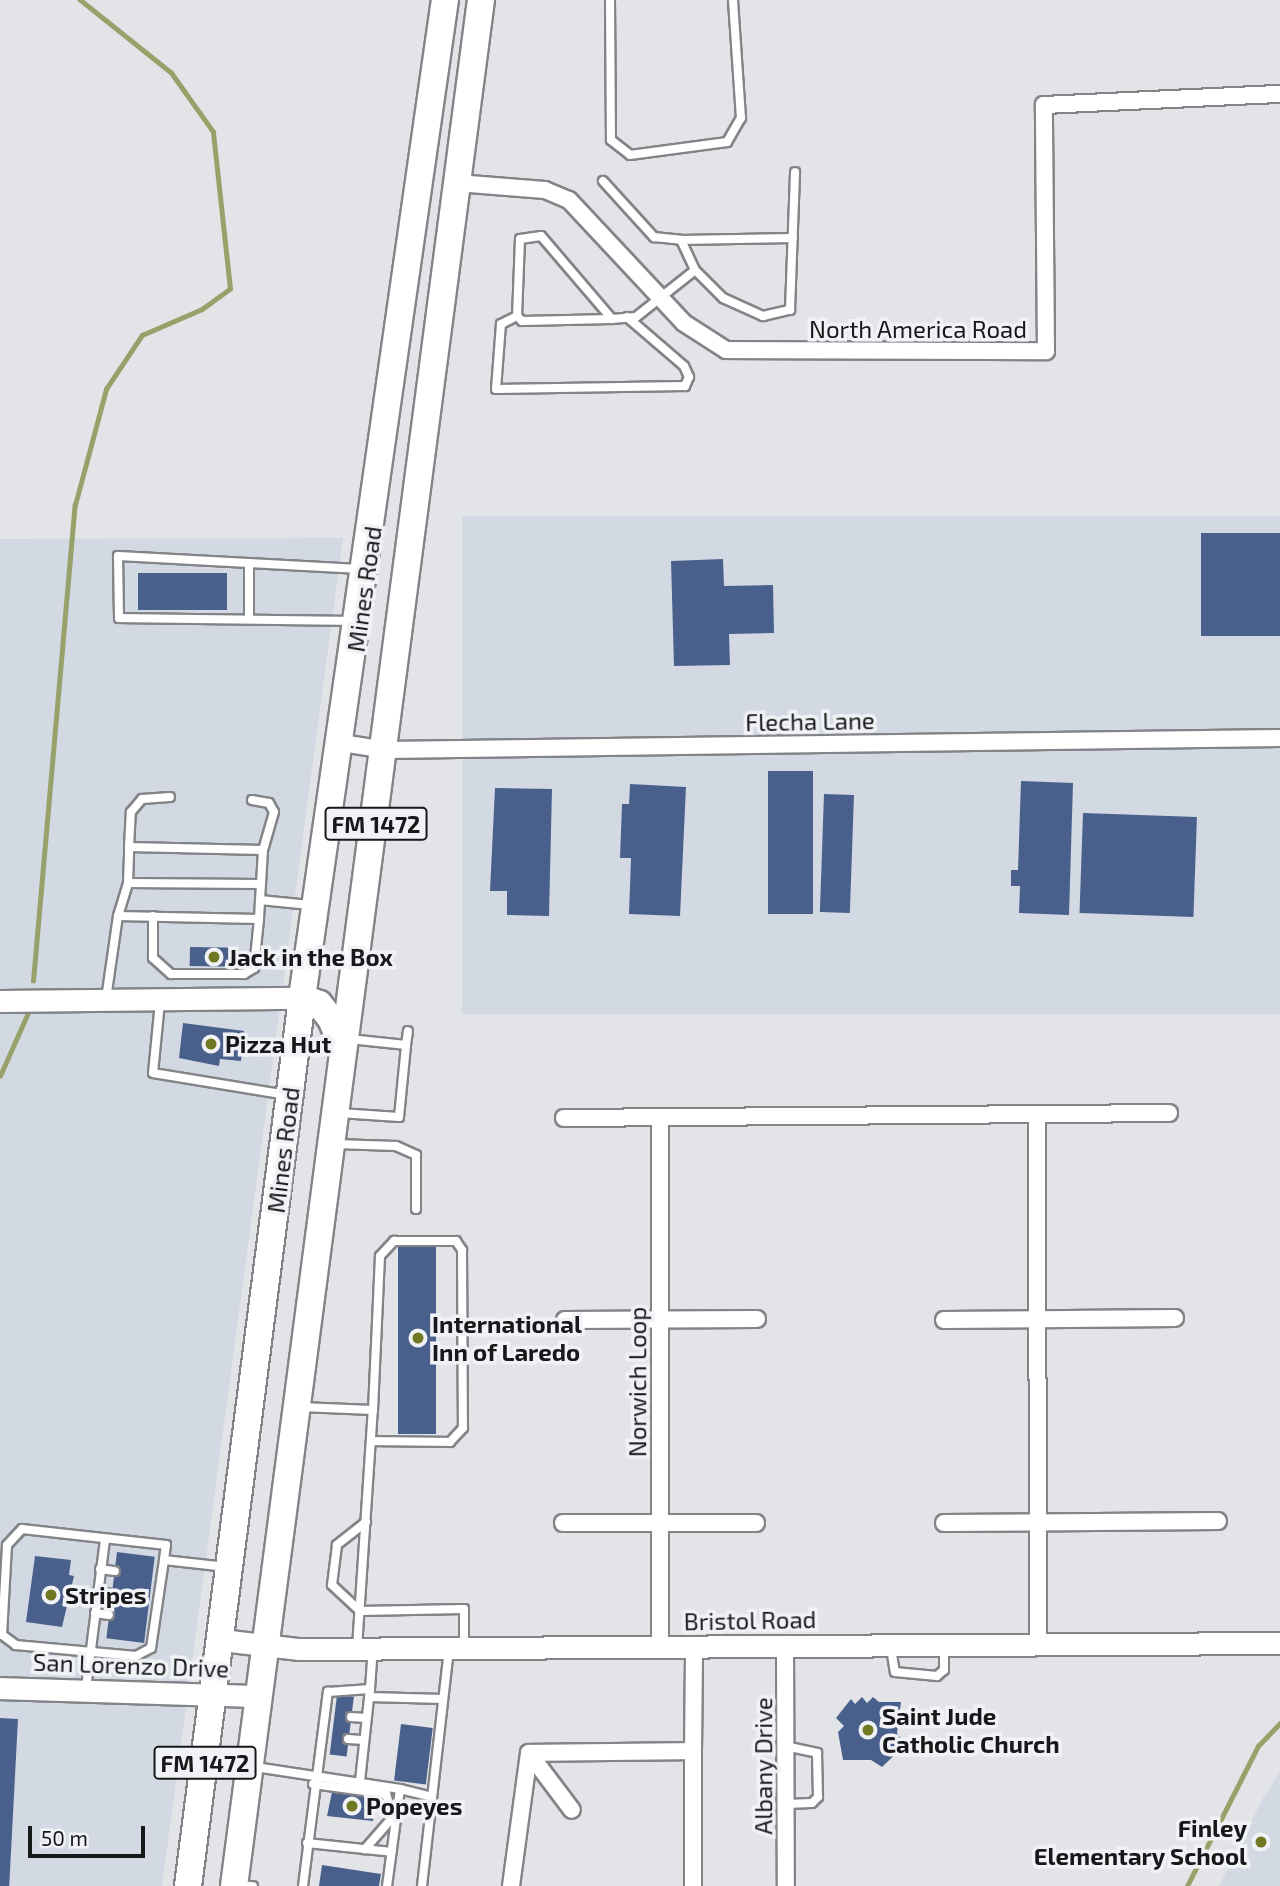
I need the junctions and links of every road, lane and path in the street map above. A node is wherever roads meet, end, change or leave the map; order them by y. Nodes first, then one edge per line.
1 (445, 0) edge
2 (481, 0) edge
3 (610, 0) edge
4 (733, 0) edge
5 (1280, 94) edge
6 (795, 172) dead end
7 (603, 181) dead end
8 (457, 183) junction
9 (793, 238) junction
10 (681, 240) junction
11 (695, 270) junction
12 (660, 298) junction
13 (517, 316) junction
14 (627, 317) junction
15 (612, 319) junction
16 (249, 564) junction
17 (368, 570) junction
18 (249, 617) junction
19 (360, 621) junction
20 (1280, 738) edge
21 (342, 743) junction
22 (386, 750) junction
23 (170, 797) dead end
24 (252, 800) dead end
25 (129, 848) junction
26 (263, 850) junction
27 (128, 883) junction
28 (260, 884) junction
29 (260, 900) junction
30 (317, 905) junction
31 (118, 916) junction
32 (153, 916) junction
33 (259, 919) junction
34 (302, 998) junction
35 (161, 999) junction
36 (105, 1000) junction
37 (0, 1001) edge
38 (408, 1031) dead end
39 (345, 1044) junction
40 (406, 1045) junction
41 (290, 1096) junction
42 (336, 1113) junction
43 (1169, 1113) dead end
44 (1037, 1114) junction
45 (660, 1117) junction
46 (564, 1118) dead end
47 (332, 1144) junction
48 (416, 1209) dead end
49 (1175, 1318) dead end
50 (660, 1319) junction
51 (757, 1319) dead end
52 (1037, 1319) junction
53 (565, 1320) dead end
54 (944, 1320) dead end
55 (297, 1407) junction
56 (373, 1410) junction
57 (372, 1441) junction
58 (1218, 1521) dead end
59 (366, 1522) junction
60 (1038, 1522) junction
61 (563, 1523) dead end
62 (660, 1523) junction
63 (756, 1523) dead end
64 (944, 1523) dead end
65 (105, 1539) junction
66 (164, 1560) junction
67 (230, 1568) junction
68 (100, 1569) junction
69 (115, 1571) dead end
70 (98, 1592) junction
71 (112, 1594) dead end
72 (360, 1611) junction
73 (95, 1613) junction
74 (109, 1615) dead end
75 (221, 1640) junction
76 (1280, 1643) edge
77 (1038, 1644) junction
78 (891, 1645) junction
79 (944, 1645) junction
80 (785, 1646) junction
81 (266, 1647) junction
82 (694, 1647) junction
83 (365, 1648) junction
84 (456, 1648) junction
85 (660, 1648) junction
86 (91, 1652) junction
87 (0, 1688) edge
88 (86, 1688) junction
89 (215, 1692) junction
90 (369, 1693) junction
91 (260, 1696) junction
92 (443, 1699) junction
93 (324, 1715) junction
94 (334, 1716) dead end
95 (351, 1717) dead end
96 (366, 1718) junction
97 (320, 1736) junction
98 (331, 1737) dead end
99 (348, 1739) dead end
100 (364, 1740) junction
101 (785, 1746) junction
102 (693, 1751) junction
103 (529, 1753) junction
104 (250, 1767) junction
105 (313, 1779) junction
106 (360, 1781) junction
107 (400, 1789) junction
108 (431, 1797) junction
109 (786, 1804) junction
110 (572, 1810) dead end
111 (307, 1843) junction
112 (365, 1849) junction
113 (392, 1852) junction
114 (188, 1886) edge
115 (241, 1886) edge
116 (303, 1886) edge
117 (387, 1886) edge
118 (422, 1886) edge
119 (511, 1886) edge
120 (693, 1886) edge
121 (786, 1886) edge

1 - 17 main road, Mines Road / FM 1472
2 - 8 main road, Mines Road / FM 1472
3 - 4 lane
5 - 12 street, North America Road
6 - 9 lane
7 - 10 lane
8 - 12 street, North America Road
8 - 22 main road, Mines Road / FM 1472
9 - 10 lane
9 - 11 lane
10 - 11 lane
11 - 12 lane
12 - 14 lane
13 - 14 lane
13 - 15 lane
13 - 15 lane
14 - 15 lane
16 - 17 lane
16 - 18 lane
16 - 18 lane
17 - 19 main road, Mines Road / FM 1472
18 - 19 lane
19 - 21 main road, Mines Road / FM 1472
20 - 22 street, Flecha Lane
21 - 22 street, Flecha Lane
21 - 30 main road, Mines Road / FM 1472
22 - 39 main road, Mines Road / FM 1472
23 - 25 lane
24 - 26 lane
25 - 26 lane
25 - 27 lane
26 - 28 lane
27 - 28 lane
27 - 31 lane
28 - 29 lane
29 - 30 lane
29 - 33 lane
30 - 34 main road, Mines Road / FM 1472
31 - 32 lane
31 - 36 lane
32 - 33 lane
32 - 33 lane
34 - 35 street
34 - 39 main road
34 - 41 main road, Mines Road / FM 1472
35 - 36 street
35 - 41 lane
36 - 37 street
38 - 40 lane
39 - 40 lane
39 - 42 main road, Mines Road / FM 1472
40 - 42 lane
41 - 67 main road, Mines Road / FM 1472
42 - 47 main road, Mines Road / FM 1472
43 - 44 street
44 - 45 street
44 - 52 street
45 - 46 street
45 - 50 street, Norwich Loop
47 - 48 lane
47 - 55 main road, Mines Road / FM 1472
49 - 52 street
50 - 51 street
50 - 53 street
50 - 62 street, Norwich Loop
52 - 54 street
52 - 60 street
55 - 56 lane
55 - 81 main road, Mines Road / FM 1472
56 - 57 lane
56 - 57 lane
57 - 59 lane
58 - 60 street
59 - 72 lane
59 - 72 lane
60 - 64 street
60 - 77 street
61 - 62 street
62 - 63 street
62 - 85 street, Norwich Loop
65 - 66 lane
65 - 68 lane
65 - 86 lane
66 - 67 lane
66 - 86 lane
67 - 75 main road, Mines Road / FM 1472
68 - 69 lane
68 - 70 lane
70 - 71 lane
70 - 73 lane
72 - 83 lane
72 - 84 lane
73 - 74 lane
73 - 86 lane
75 - 81 street, Bristol Road
75 - 89 main road, Mines Road / FM 1472
76 - 77 street, Bristol Road
77 - 79 street, Bristol Road
78 - 79 street, Bristol Road
78 - 79 lane
78 - 80 street, Bristol Road
80 - 82 street, Bristol Road
80 - 101 street, Albany Drive
81 - 83 street, Bristol Road
81 - 91 main road, Mines Road / FM 1472
82 - 85 street, Bristol Road
82 - 102 street
83 - 84 street, Bristol Road
83 - 90 lane
84 - 85 street, Bristol Road
84 - 92 lane
86 - 88 lane
87 - 88 street, San Lorenzo Drive
88 - 89 street, San Lorenzo Drive
89 - 91 street, San Lorenzo Drive
89 - 114 main road, Mines Road / FM 1472
90 - 92 lane
90 - 93 lane
90 - 96 lane
91 - 104 main road, Mines Road / FM 1472
92 - 108 lane
93 - 94 lane
93 - 97 lane
95 - 96 lane
96 - 100 lane
97 - 98 lane
97 - 105 lane
99 - 100 lane
100 - 106 lane
101 - 109 street, Albany Drive
101 - 109 lane
102 - 103 street
102 - 120 street
103 - 110 street
103 - 119 street
104 - 105 lane
104 - 115 main road, Mines Road / FM 1472
105 - 106 lane
105 - 111 lane
105 - 112 lane
106 - 107 lane
107 - 108 lane
107 - 113 lane
108 - 118 lane
109 - 121 street, Albany Drive
111 - 112 lane
111 - 116 lane
112 - 113 lane
113 - 117 lane

